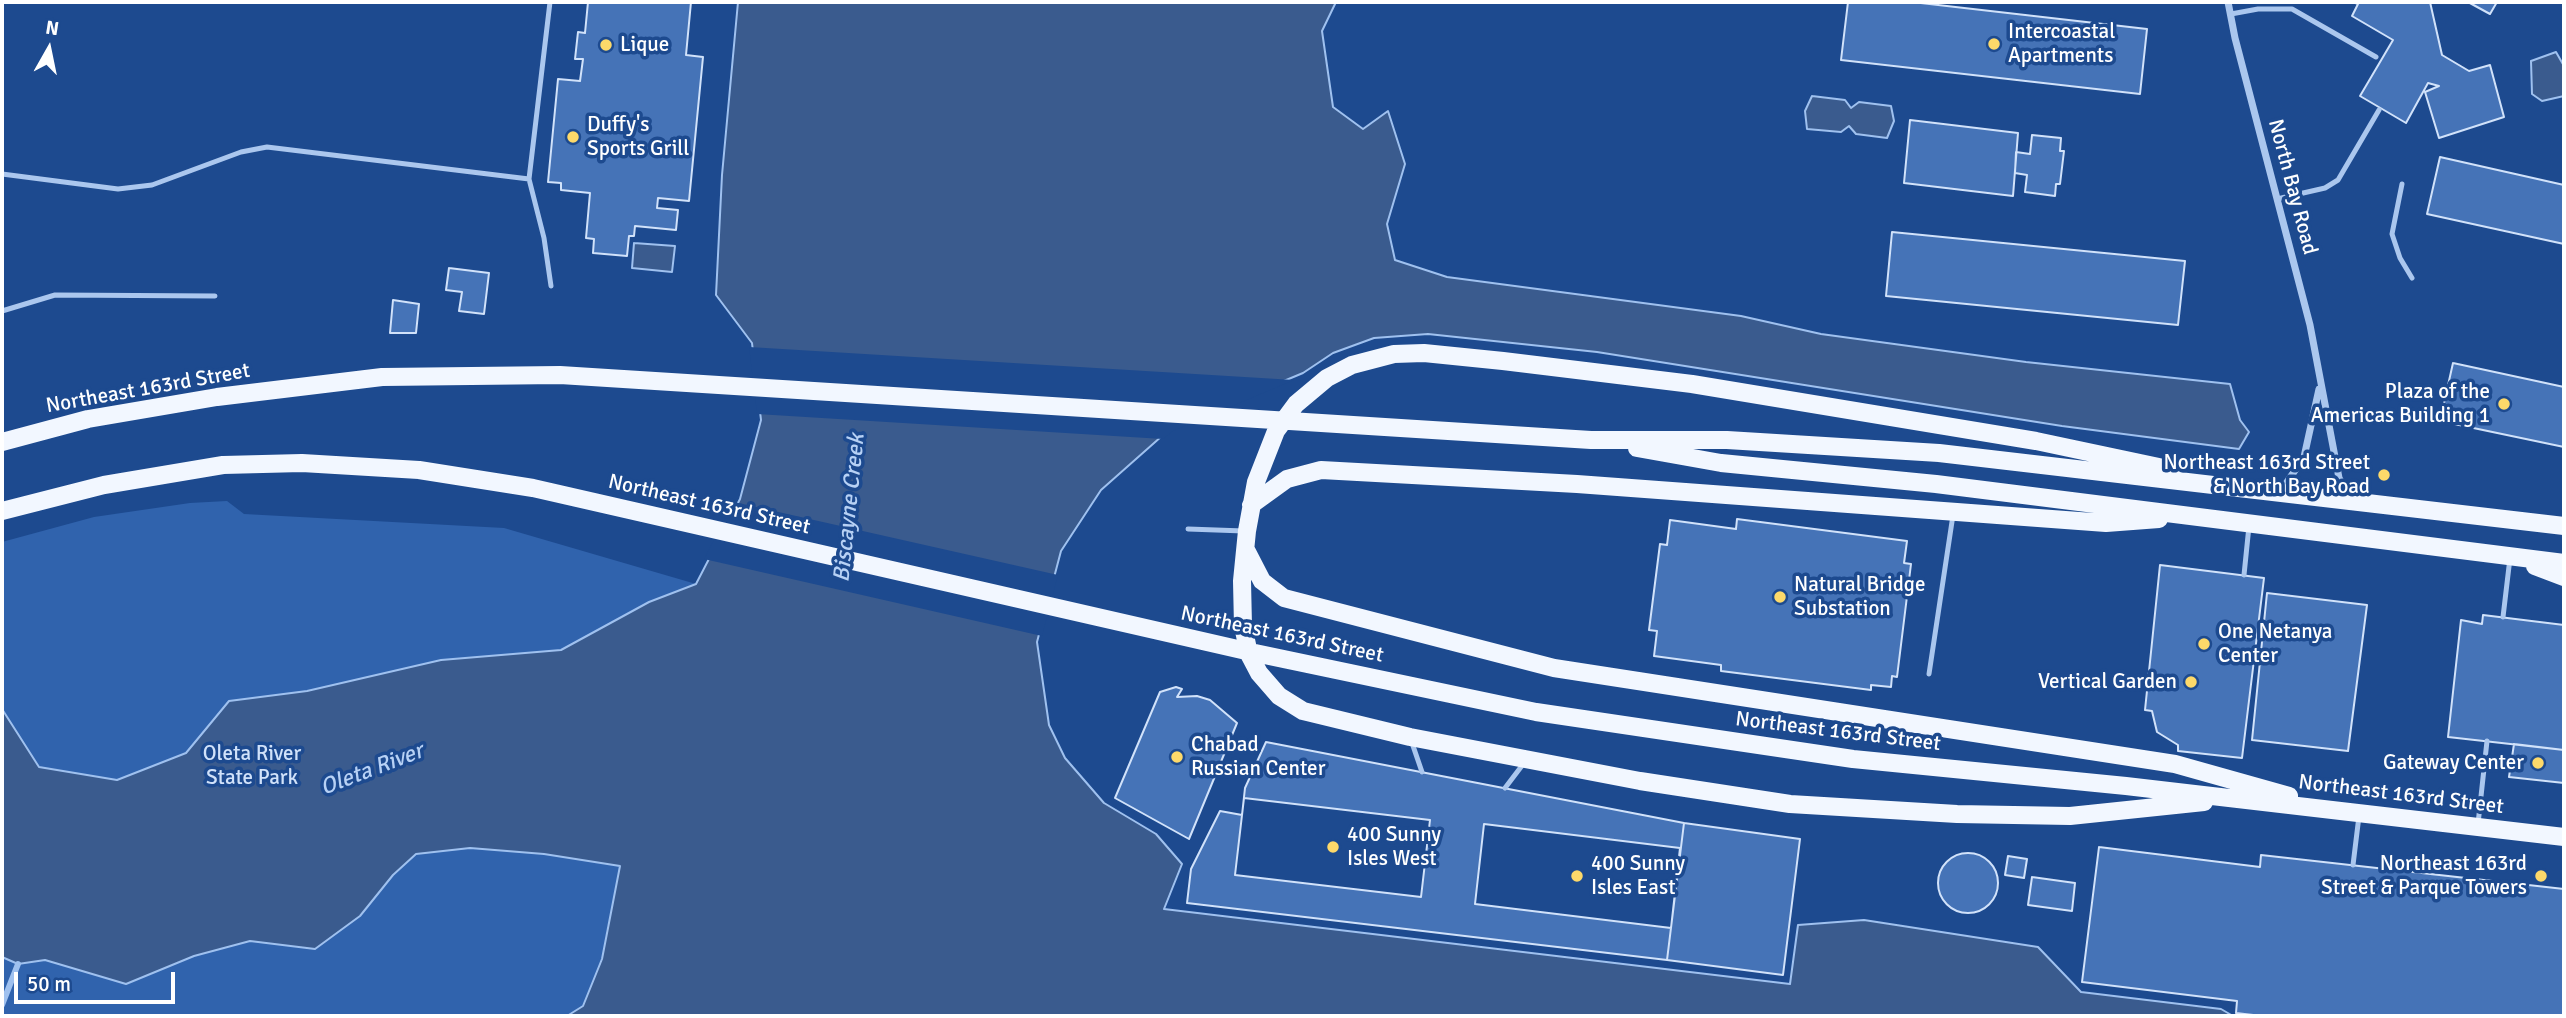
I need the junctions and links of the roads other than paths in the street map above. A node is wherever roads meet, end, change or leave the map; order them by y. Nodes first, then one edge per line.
1 (550, 2) edge
2 (2228, 2) edge
3 (2231, 14) junction
4 (2376, 57) dead end
5 (2379, 110) dead end
6 (2, 174) edge
7 (529, 179) junction
8 (2402, 184) dead end
9 (2277, 199) junction
10 (2412, 278) dead end
11 (551, 286) dead end
12 (215, 296) dead end
13 (2, 312) edge
14 (2320, 382) junction
15 (1591, 440) junction
16 (2, 442) edge
17 (2279, 493) junction
18 (2351, 501) junction
19 (1251, 505) junction
20 (2, 511) edge
21 (1953, 512) junction
22 (2197, 516) junction
23 (2250, 522) junction
24 (2564, 526) edge
25 (1188, 529) dead end
26 (1246, 539) junction
27 (2515, 558) junction
28 (2564, 564) edge
29 (2244, 575) dead end
30 (2564, 577) edge
31 (2503, 617) dead end
32 (1928, 674) dead end
33 (1410, 737) junction
34 (2487, 741) dead end
35 (1527, 758) junction
36 (1422, 772) dead end
37 (1505, 788) dead end
38 (2236, 799) junction
39 (2351, 812) junction
40 (2477, 827) junction
41 (2564, 837) edge
42 (2353, 865) dead end

1 - 7 lane
2 - 3 street, North Bay Road
3 - 4 lane
3 - 9 street, North Bay Road
5 - 9 lane
6 - 7 lane
7 - 11 lane
8 - 10 lane
9 - 14 street, North Bay Road
12 - 13 lane
14 - 17 street, North Bay Road
14 - 18 street, North Bay Road
15 - 16 main road, Northeast 163rd Street
15 - 17 main road, Northeast 163rd Street
15 - 22 main road
17 - 18 main road, Northeast 163rd Street
17 - 19 main road
18 - 24 main road, Northeast 163rd Street
19 - 21 main road
19 - 26 main road
20 - 38 main road, Northeast 163rd Street
21 - 22 main road
21 - 32 lane
22 - 23 main road
23 - 27 main road
23 - 29 lane
25 - 26 lane
26 - 33 main road
26 - 39 main road
27 - 28 main road
27 - 30 main road
27 - 31 lane
33 - 35 main road
33 - 36 lane
34 - 40 lane
35 - 37 lane
35 - 38 main road
38 - 39 main road, Northeast 163rd Street
39 - 40 main road, Northeast 163rd Street
39 - 42 lane
40 - 41 main road, Northeast 163rd Street

